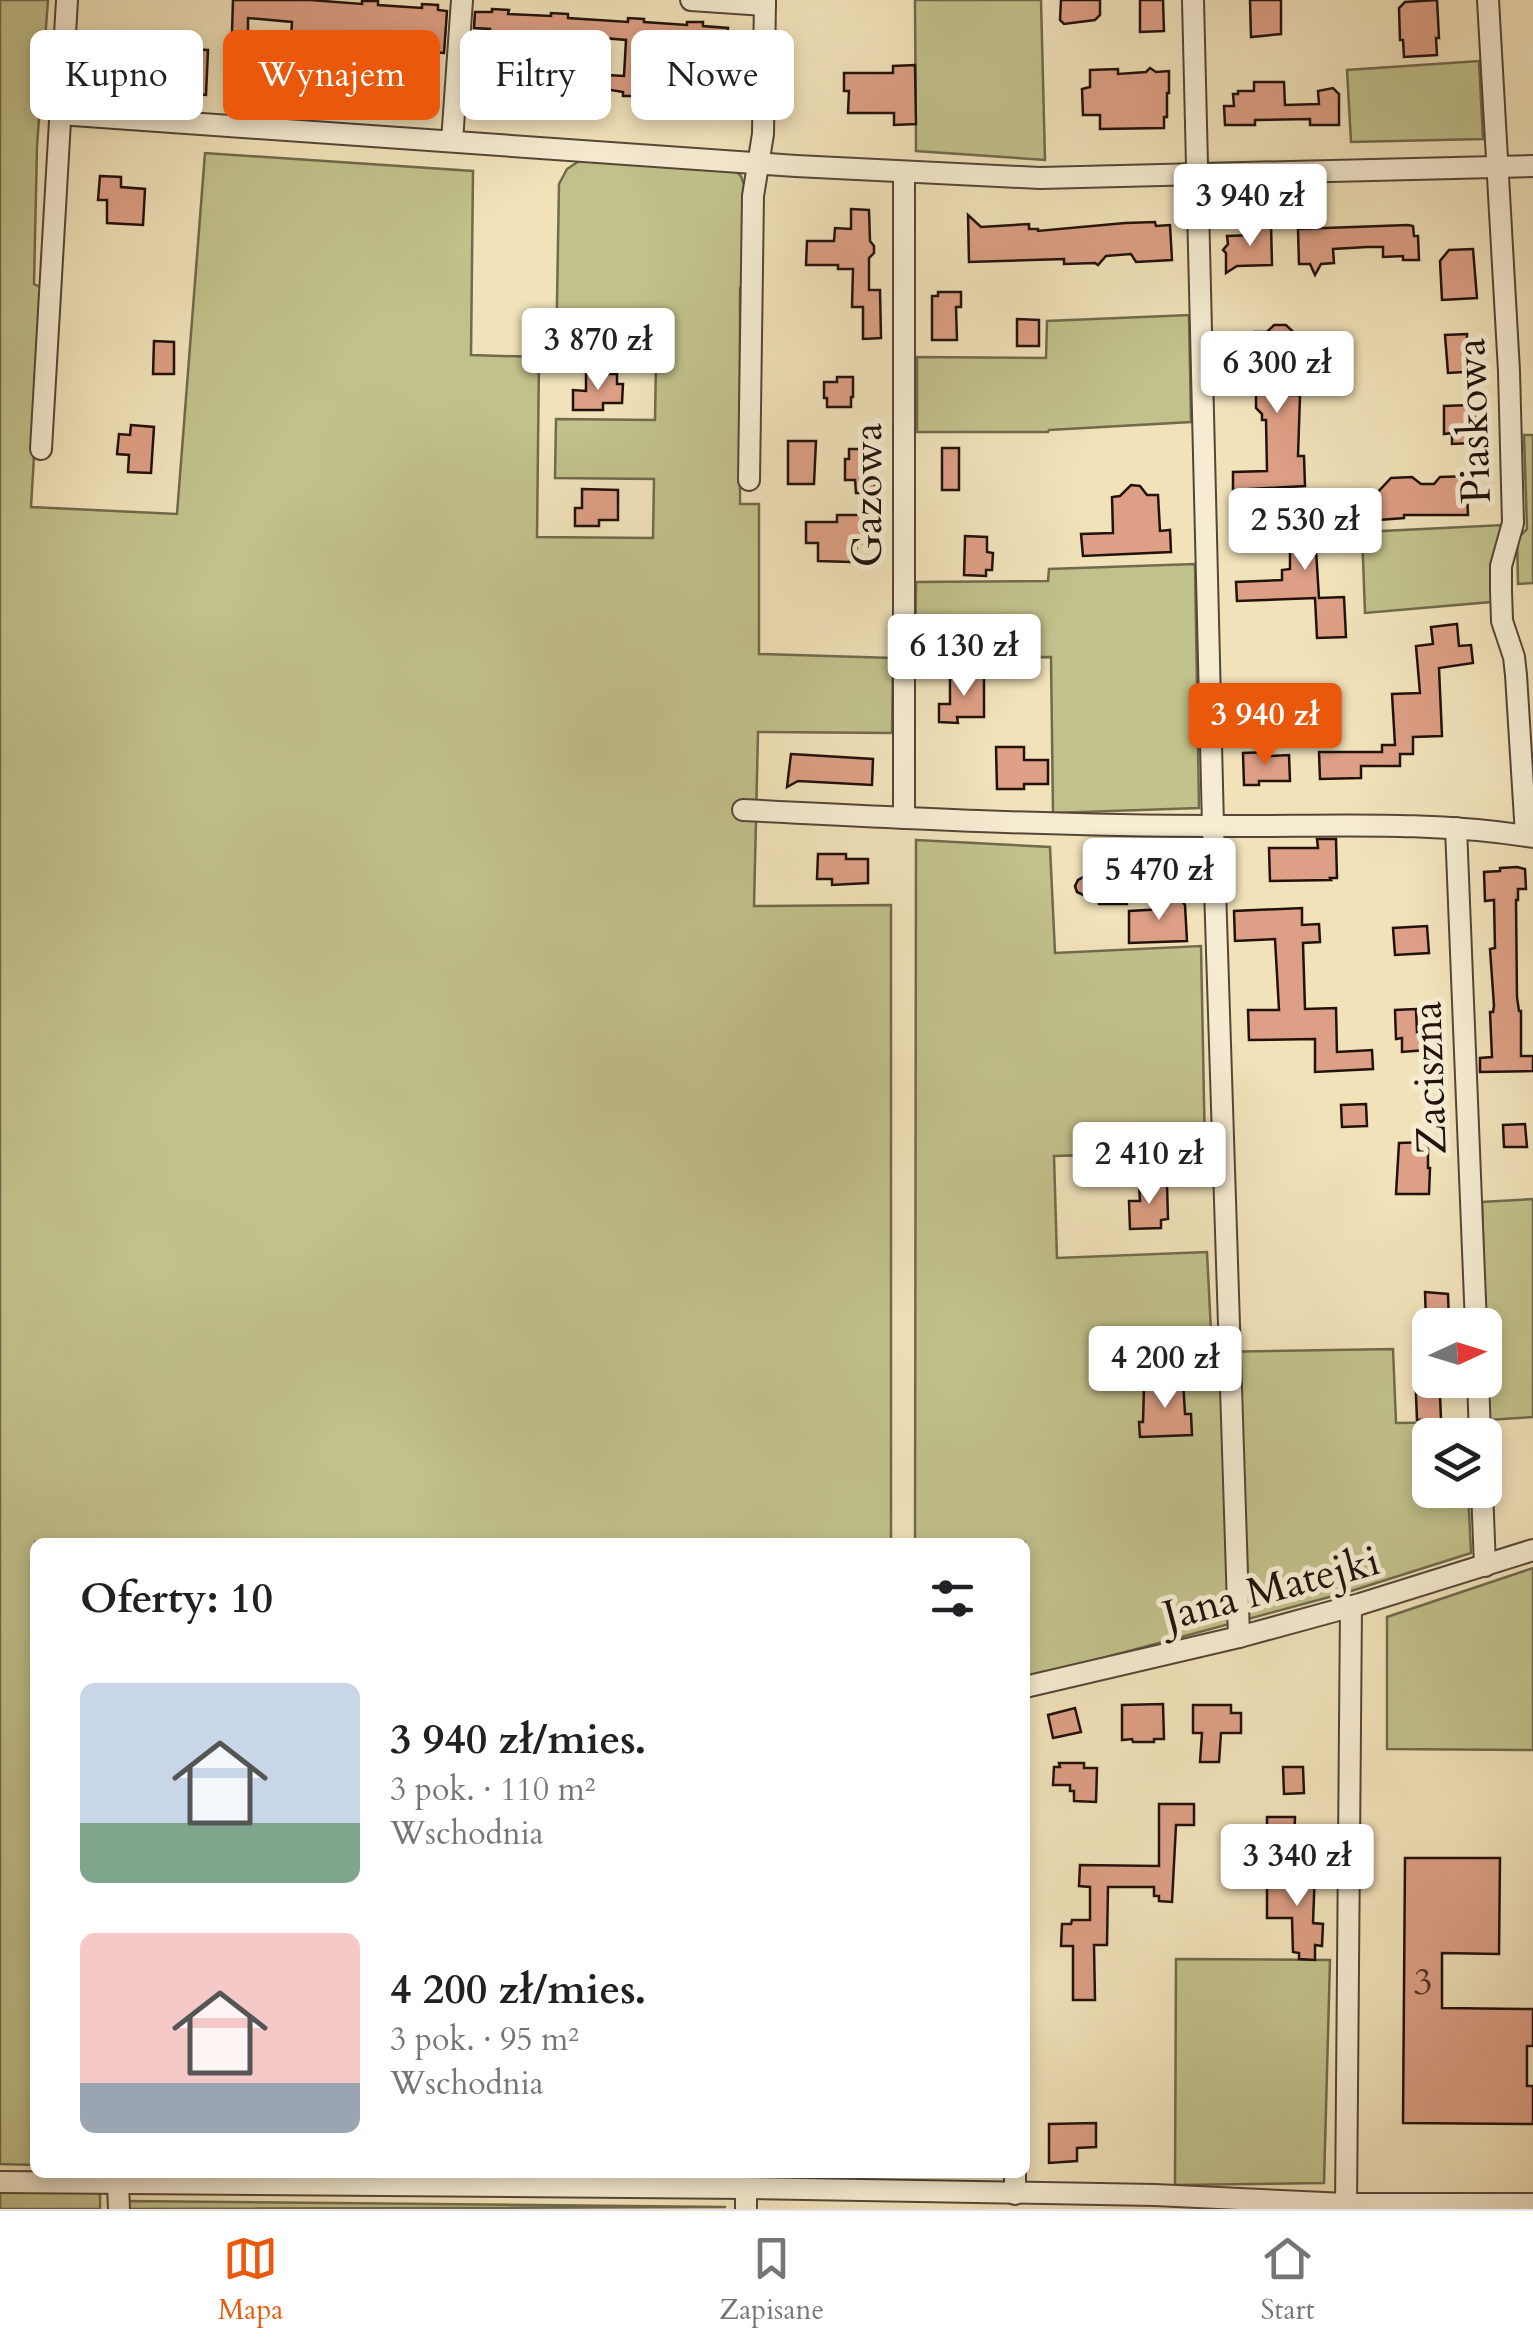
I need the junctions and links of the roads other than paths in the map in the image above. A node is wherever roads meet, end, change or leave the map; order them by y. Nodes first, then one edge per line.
1 (66, 0) edge
2 (462, 0) edge
3 (692, 0) edge
4 (1194, 0) edge
5 (1488, 0) edge
6 (765, 3) edge
7 (64, 30) edge
8 (59, 120) edge
9 (150, 120) edge
10 (452, 140) junction
11 (760, 163) junction
12 (1533, 166) edge
13 (1496, 167) junction
14 (904, 172) junction
15 (1198, 175) junction
16 (41, 449) dead end
17 (748, 480) dead end
18 (742, 810) dead end
19 (904, 818) junction
20 (1213, 826) junction
21 (1456, 828) junction
22 (1529, 836) edge
23 (1475, 1308) edge
24 (1483, 1508) edge
25 (1533, 1550) edge
26 (1485, 1566) junction
27 (1352, 1606) junction
28 (1239, 1637) junction
29 (1030, 1686) edge
30 (0, 2182) edge
31 (118, 2182) junction
32 (1015, 2183) edge
33 (746, 2198) edge
34 (1533, 2204) edge
35 (1346, 2207) edge
36 (120, 2209) edge

1 - 7 street
2 - 10 street
3 - 6 street
4 - 15 street
5 - 13 street, Piaskowa
6 - 11 street
8 - 16 street
9 - 10 street
10 - 11 street
11 - 14 street
11 - 17 street
12 - 13 street
13 - 15 street
13 - 22 street, Piaskowa
14 - 15 street
14 - 19 street, Gazowa
15 - 20 street
18 - 19 street
19 - 20 street
20 - 21 street
20 - 28 street
21 - 22 street
21 - 23 street, Zaciszna
24 - 26 street
25 - 26 street, Jana Matejki
26 - 27 street, Jana Matejki
27 - 28 street, Jana Matejki
27 - 35 street
28 - 29 street, Jana Matejki
30 - 31 street
31 - 33 street
31 - 36 street
32 - 33 street
32 - 35 street
34 - 35 street

